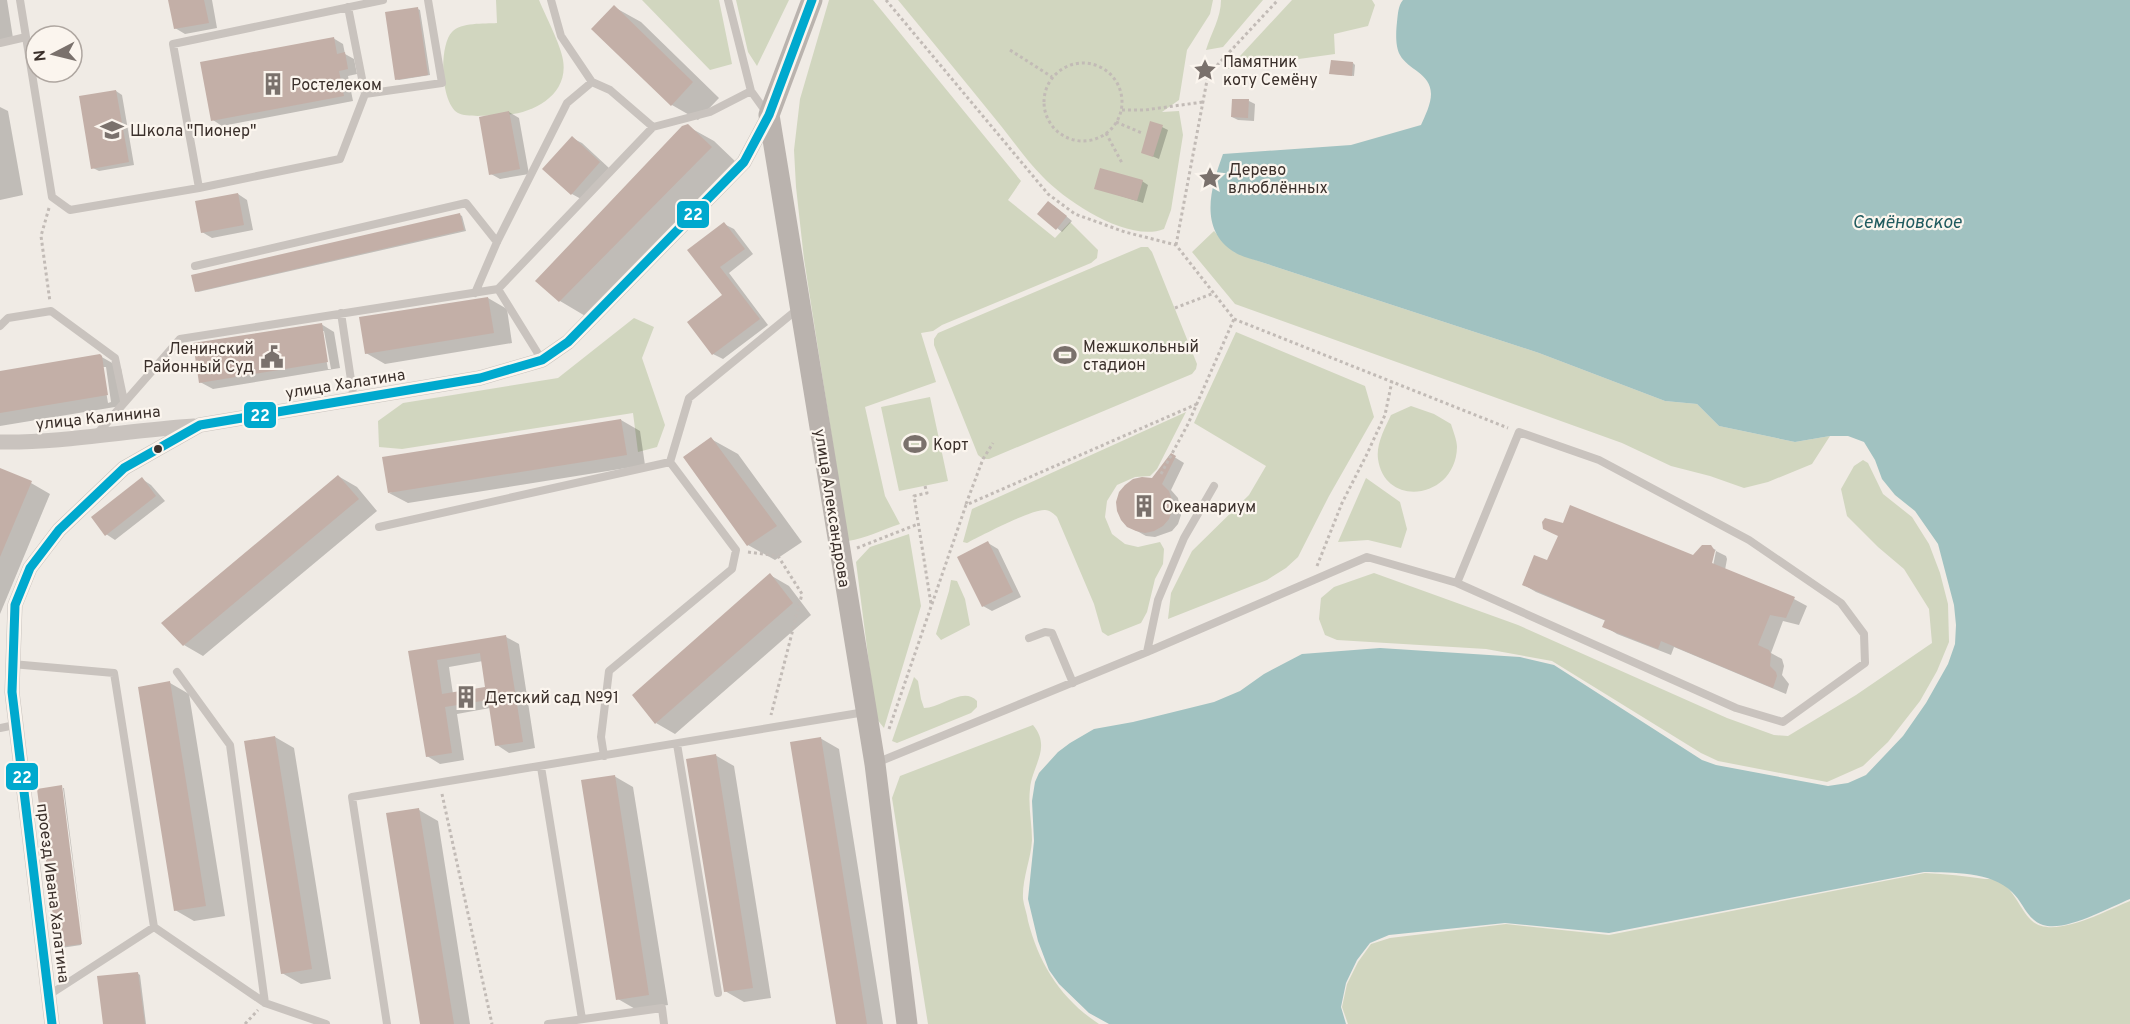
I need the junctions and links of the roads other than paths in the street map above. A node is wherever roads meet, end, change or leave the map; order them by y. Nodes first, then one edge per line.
1 (20, 0) edge
2 (383, 0) edge
3 (428, 0) edge
4 (551, 0) edge
5 (728, 0) edge
6 (812, 0) edge
7 (348, 7) junction
8 (24, 25) edge
9 (24, 37) edge
10 (0, 43) edge
11 (592, 82) junction
12 (34, 84) edge
13 (751, 91) junction
14 (364, 94) junction
15 (769, 116) junction
16 (653, 127) junction
17 (199, 188) junction
18 (497, 243) junction
19 (195, 266) dead end
20 (498, 289) junction
21 (475, 293) junction
22 (800, 307) junction
23 (341, 313) junction
24 (0, 326) edge
25 (542, 360) junction
26 (354, 400) junction
27 (124, 401) junction
28 (200, 425) junction
29 (95, 436) junction
30 (0, 442) edge
31 (670, 462) junction
32 (1214, 486) dead end
33 (379, 526) dead end
34 (1456, 583) junction
35 (1029, 638) dead end
36 (1147, 652) junction
37 (12, 664) junction
38 (177, 672) dead end
39 (1073, 682) junction
40 (866, 712) junction
41 (8, 726) edge
42 (677, 744) junction
43 (604, 756) junction
44 (875, 764) junction
45 (541, 767) junction
46 (154, 927) junction
47 (718, 993) dead end
48 (49, 995) junction
49 (265, 1003) junction
50 (582, 1019) junction
51 (52, 1024) edge
52 (326, 1024) edge
53 (387, 1024) edge
54 (548, 1024) edge
55 (664, 1024) edge
56 (907, 1024) edge

1 - 8 lane
2 - 7 lane
3 - 14 lane
4 - 11 lane
5 - 13 lane
6 - 15 street, улица Александрова
7 - 14 lane
7 - 17 lane
9 - 10 lane
11 - 16 lane
11 - 18 lane
12 - 17 lane
13 - 15 lane
13 - 16 lane
14 - 17 lane
15 - 22 street, улица Александрова
15 - 25 street, улица Халатина
16 - 20 lane
18 - 19 lane
18 - 21 lane
20 - 21 lane
20 - 25 lane
21 - 23 lane
22 - 31 lane
22 - 40 street, улица Александрова
23 - 26 lane
23 - 27 lane
24 - 27 lane
25 - 26 street, улица Халатина
26 - 28 street, улица Халатина
27 - 29 lane
28 - 29 street, улица Калинина
28 - 37 street, улица Халатина
29 - 30 street, улица Калинина
31 - 33 lane
31 - 43 lane
32 - 36 lane
34 - 34 lane
34 - 36 lane
35 - 39 lane
36 - 39 lane
37 - 41 street, улица Халатина
37 - 46 lane
38 - 49 lane
39 - 44 lane
40 - 42 lane
40 - 44 street, улица Александрова
41 - 48 street, проезд Ивана Халатина
42 - 43 lane
42 - 47 lane
43 - 45 lane
44 - 56 street, улица Александрова
45 - 50 lane
45 - 53 lane
46 - 48 lane
46 - 49 lane
48 - 51 street
49 - 52 lane
50 - 54 lane
50 - 55 lane

